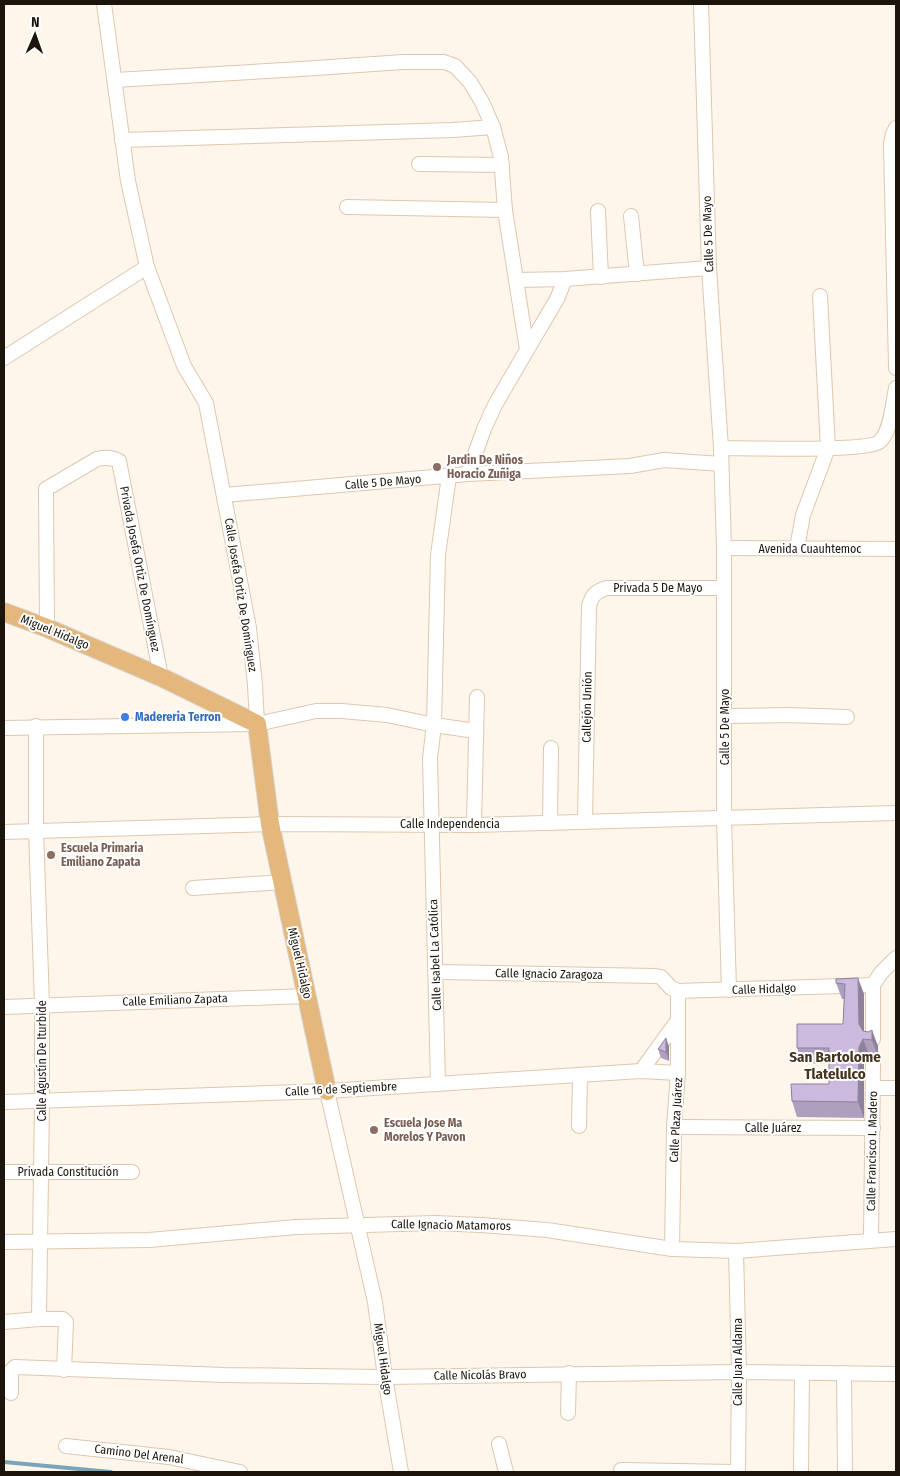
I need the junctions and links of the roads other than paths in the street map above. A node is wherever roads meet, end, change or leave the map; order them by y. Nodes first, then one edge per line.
1 (104, 4) edge
2 (701, 4) edge
3 (115, 80) junction
4 (493, 127) junction
5 (896, 128) edge
6 (122, 140) junction
7 (419, 164) dead end
8 (502, 165) junction
9 (347, 208) dead end
10 (505, 210) junction
11 (598, 211) dead end
12 (631, 216) dead end
13 (148, 267) junction
14 (709, 268) junction
15 (637, 274) junction
16 (601, 277) junction
17 (565, 279) junction
18 (517, 280) junction
19 (820, 296) dead end
20 (527, 350) junction
21 (4, 358) edge
22 (896, 368) edge
23 (896, 388) edge
24 (721, 448) junction
25 (828, 448) junction
26 (721, 464) junction
27 (468, 474) junction
28 (449, 476) junction
29 (224, 495) junction
30 (724, 548) junction
31 (797, 548) junction
32 (896, 549) edge
33 (724, 588) junction
34 (594, 593) joint
35 (4, 612) edge
36 (47, 628) junction
37 (161, 677) junction
38 (477, 697) dead end
39 (725, 716) junction
40 (847, 717) dead end
41 (257, 724) junction
42 (434, 725) junction
43 (36, 726) junction
44 (4, 728) edge
45 (476, 731) junction
46 (551, 748) dead end
47 (896, 813) edge
48 (724, 818) junction
49 (585, 821) junction
50 (550, 823) junction
51 (270, 824) junction
52 (431, 825) junction
53 (474, 825) junction
54 (36, 830) junction
55 (4, 832) edge
56 (283, 882) junction
57 (193, 888) dead end
58 (896, 958) edge
59 (436, 972) junction
60 (873, 985) junction
61 (729, 990) junction
62 (678, 991) junction
63 (307, 996) junction
64 (42, 1004) junction
65 (4, 1007) edge
66 (678, 1020) junction
67 (873, 1039) edge
68 (873, 1063) dead end
69 (641, 1071) junction
70 (678, 1073) junction
71 (580, 1076) junction
72 (438, 1084) junction
73 (873, 1088) junction
74 (896, 1088) edge
75 (327, 1091) junction
76 (42, 1101) junction
77 (4, 1102) edge
78 (579, 1126) dead end
79 (674, 1127) junction
80 (873, 1128) junction
81 (4, 1172) edge
82 (42, 1172) junction
83 (132, 1172) dead end
84 (358, 1224) junction
85 (896, 1239) edge
86 (871, 1240) junction
87 (4, 1242) edge
88 (40, 1242) junction
89 (672, 1249) junction
90 (736, 1251) junction
91 (39, 1318) junction
92 (4, 1322) edge
93 (64, 1370) junction
94 (739, 1372) junction
95 (802, 1373) junction
96 (844, 1373) junction
97 (568, 1374) junction
98 (896, 1374) edge
99 (385, 1377) junction
100 (11, 1394) dead end
101 (568, 1413) dead end
102 (498, 1444) dead end
103 (66, 1446) dead end
104 (621, 1470) dead end
105 (240, 1472) edge
106 (401, 1472) edge
107 (506, 1472) edge
108 (737, 1472) edge
109 (801, 1472) edge
110 (845, 1472) edge

1 - 3 street, Calle Josefa Ortiz De Domínguez
2 - 14 street, Calle 5 De Mayo
3 - 4 street
3 - 6 street, Calle Josefa Ortiz De Domínguez
4 - 6 street
4 - 8 street
5 - 22 street
6 - 13 street, Calle Josefa Ortiz De Domínguez
7 - 8 street
8 - 10 street
9 - 10 street
10 - 18 street
11 - 16 street
12 - 15 street
13 - 21 street
13 - 29 street, Calle Josefa Ortiz De Domínguez
14 - 15 street
14 - 24 street, Calle 5 De Mayo
15 - 16 street
16 - 17 street
17 - 18 street
17 - 20 street
18 - 20 street
19 - 25 street
20 - 27 street
23 - 25 street
24 - 25 street
24 - 26 street, Calle 5 De Mayo
25 - 31 street
26 - 27 street, Calle 5 De Mayo
26 - 30 street, Calle 5 De Mayo
27 - 28 street, Calle 5 De Mayo
28 - 29 street, Calle 5 De Mayo
28 - 42 street, Calle Isabel La Católica
29 - 41 street, Calle Josefa Ortiz De Domínguez
30 - 31 street, Avenida Cuauhtemoc
30 - 33 street, Calle 5 De Mayo
31 - 32 street, Avenida Cuauhtemoc
33 - 34 street, Privada 5 De Mayo
33 - 39 street, Calle 5 De Mayo
34 - 49 street, Callejón Unión
35 - 36 main road, Miguel Hidalgo
36 - 37 main road, Miguel Hidalgo
36 - 37 street, Privada Josefa Ortiz De Domínguez
37 - 41 main road, Miguel Hidalgo
38 - 45 street
39 - 40 street
39 - 48 street, Calle 5 De Mayo
41 - 42 street
41 - 43 street
41 - 51 main road, Miguel Hidalgo
42 - 45 street
42 - 52 street, Calle Isabel La Católica
43 - 44 street
43 - 54 street, Calle Agustín De Iturbide
45 - 53 street
46 - 50 street
47 - 48 street, Calle Independencia
48 - 49 street, Calle Independencia
48 - 61 street, Calle 5 De Mayo
49 - 50 street, Calle Independencia
50 - 53 street, Calle Independencia
51 - 52 street, Calle Independencia
51 - 54 street, Calle Independencia
51 - 56 main road, Miguel Hidalgo
52 - 53 street, Calle Independencia
52 - 59 street, Calle Isabel La Católica
54 - 55 street, Calle Independencia
54 - 64 street, Calle Agustín De Iturbide
56 - 57 street
56 - 63 main road, Miguel Hidalgo
58 - 60 street
59 - 62 street, Calle Ignacio Zaragoza
59 - 72 street, Calle Isabel La Católica
60 - 61 street, Calle Hidalgo
60 - 67 street
61 - 62 street, Calle Hidalgo
62 - 66 street, Calle Plaza Juárez
63 - 64 street, Calle Emiliano Zapata
63 - 75 main road, Miguel Hidalgo
64 - 65 street, Calle Emiliano Zapata
64 - 76 street, Calle Agustín De Iturbide
66 - 69 street
66 - 70 street, Calle Plaza Juárez
68 - 73 street, Calle Francisco I. Madero
69 - 70 street, Calle 16 de Septiembre
69 - 71 street, Calle 16 de Septiembre
70 - 79 street, Calle Plaza Juárez
71 - 72 street, Calle 16 de Septiembre
71 - 78 street
72 - 75 street, Calle 16 de Septiembre
73 - 74 street
73 - 80 street, Calle Francisco I. Madero
75 - 76 street, Calle 16 de Septiembre
75 - 84 street, Miguel Hidalgo
76 - 77 street, Calle 16 de Septiembre
76 - 82 street, Calle Agustín De Iturbide
79 - 80 street, Calle Juárez
79 - 89 street, Calle Plaza Juárez
80 - 86 street, Calle Francisco I. Madero
81 - 82 street, Privada Constitución
82 - 83 street, Privada Constitución
82 - 88 street, Calle Agustín De Iturbide
84 - 88 street, Calle Ignacio Matamoros
84 - 89 street, Calle Ignacio Matamoros
84 - 99 street, Miguel Hidalgo
85 - 86 street, Calle Ignacio Matamoros
86 - 90 street, Calle Ignacio Matamoros
87 - 88 street, Calle Ignacio Matamoros
88 - 91 street, Calle Agustín De Iturbide
89 - 90 street, Calle Ignacio Matamoros
90 - 94 street, Calle Juan Aldama
91 - 92 street
91 - 93 street
93 - 99 street, Calle Nicolás Bravo
93 - 100 street, Calle Nicolás Bravo
94 - 95 street, Calle Nicolás Bravo
94 - 97 street, Calle Nicolás Bravo
94 - 108 street, Calle Juan Aldama
95 - 96 street, Calle Nicolás Bravo
95 - 109 street
96 - 98 street, Calle Nicolás Bravo
96 - 110 street
97 - 99 street, Calle Nicolás Bravo
97 - 101 street
99 - 106 street, Miguel Hidalgo
102 - 107 street
103 - 105 street, Camino Del Arenal
104 - 108 street

